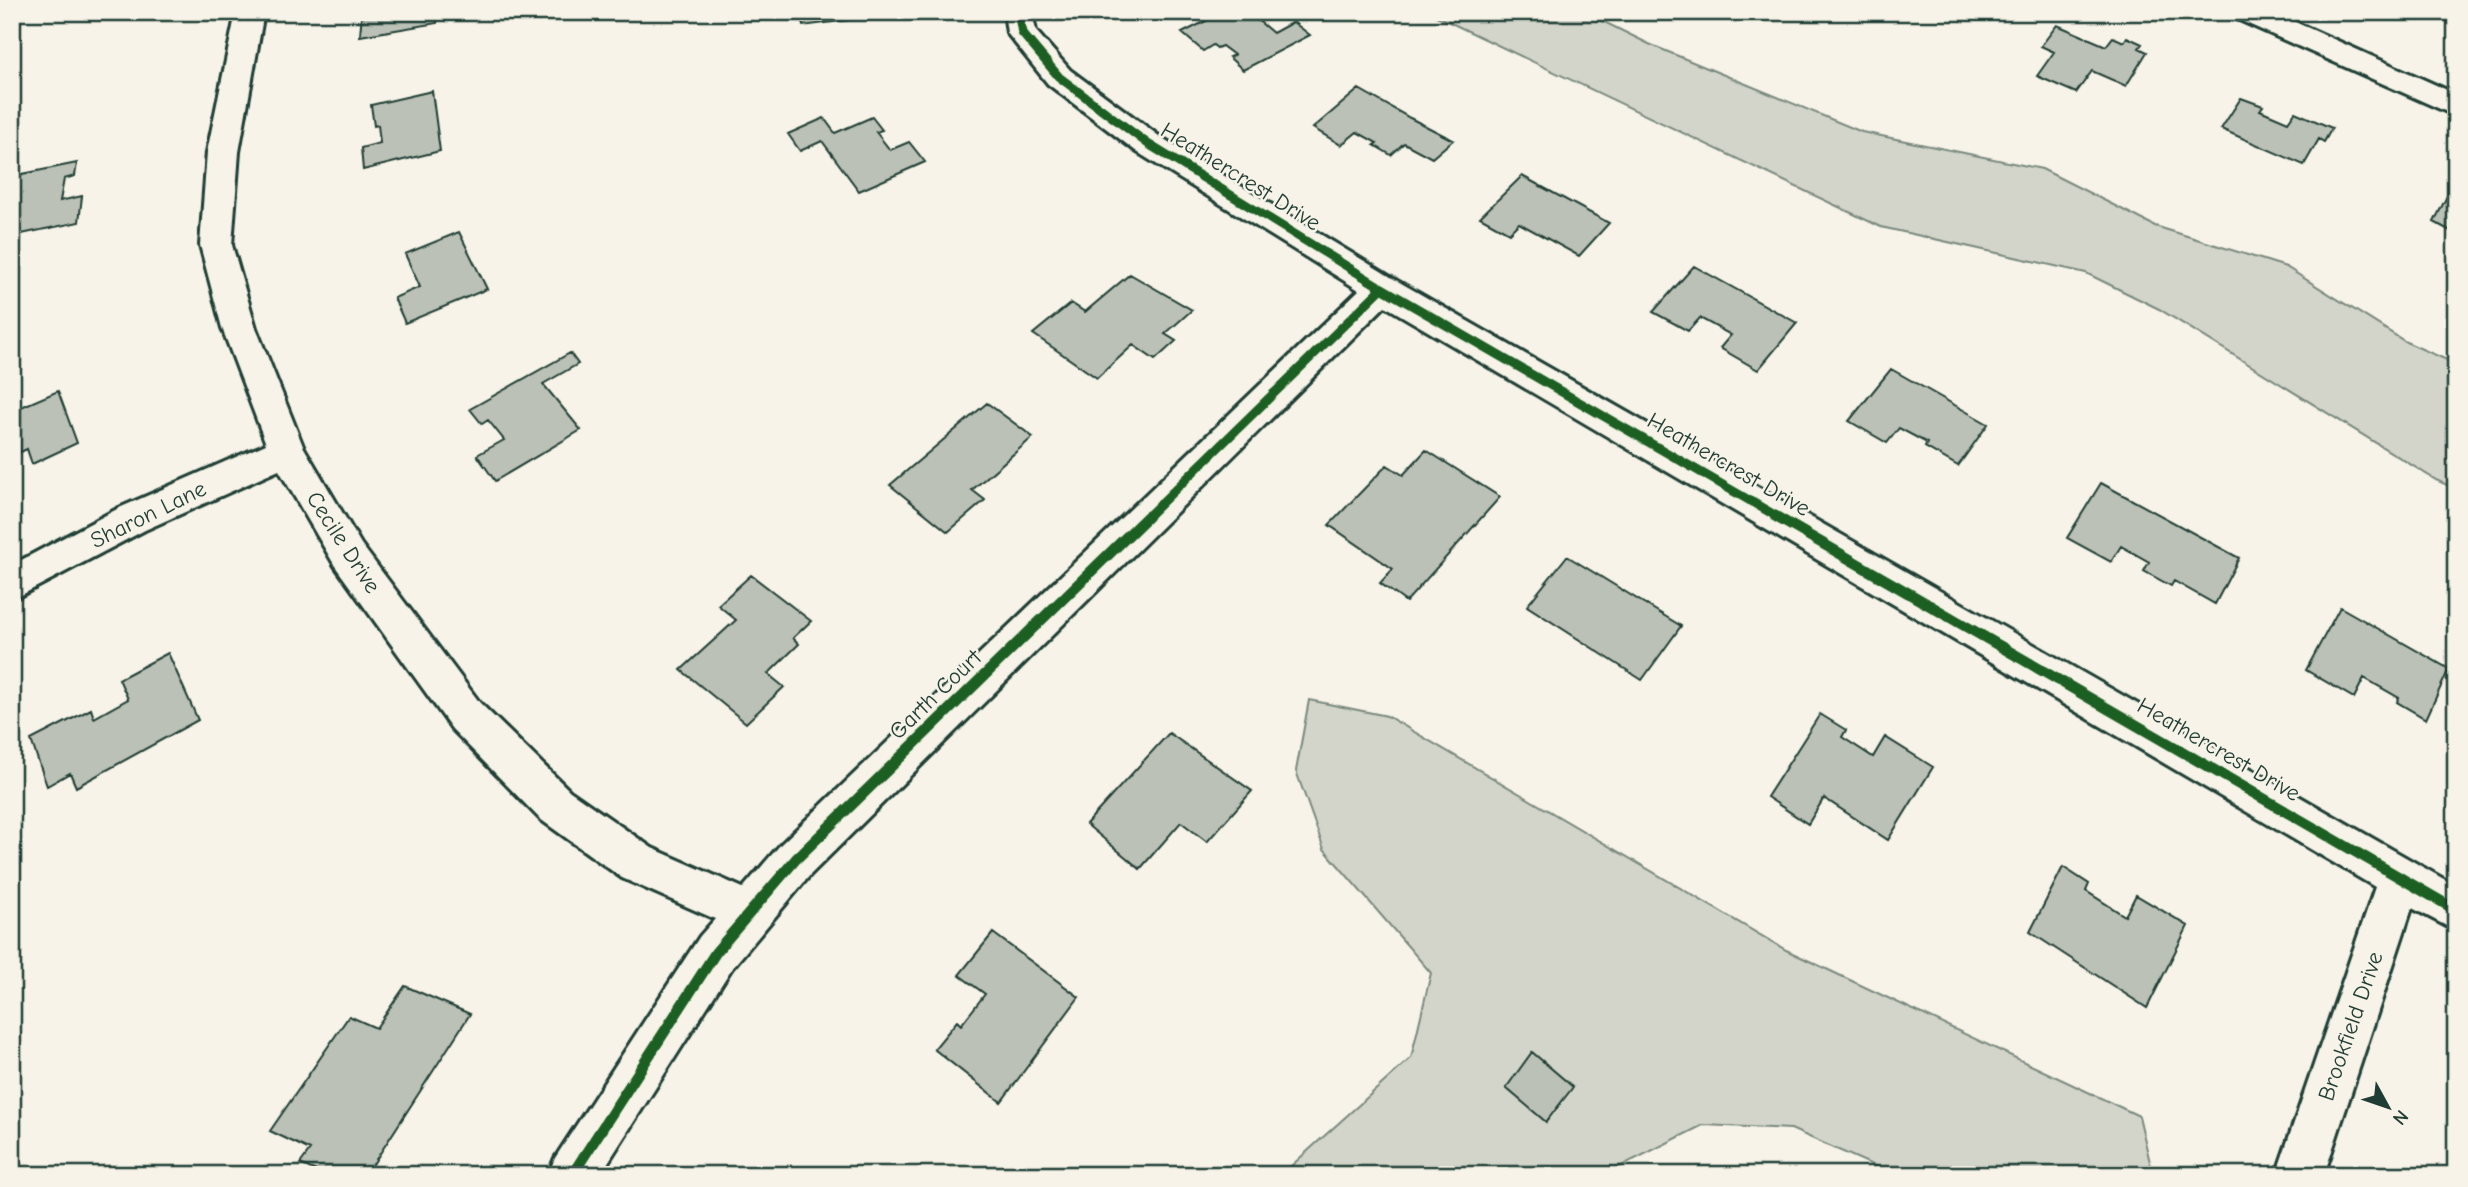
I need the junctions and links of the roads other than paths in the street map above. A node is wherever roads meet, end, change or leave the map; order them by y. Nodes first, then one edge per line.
1 (250, 12) edge
2 (1018, 12) edge
3 (2247, 12) edge
4 (2456, 106) edge
5 (1382, 288) junction
6 (287, 451) junction
7 (12, 584) edge
8 (2400, 878) junction
9 (2456, 910) edge
10 (750, 913) junction
11 (572, 1175) edge
12 (2300, 1175) edge

1 - 6 street, Cecile Drive
2 - 5 street, Heathercrest Drive
3 - 4 street
5 - 8 street, Heathercrest Drive
5 - 10 street, Garth Court
6 - 7 street, Sharon Lane
6 - 10 street, Cecile Drive
8 - 9 street, Heathercrest Drive
8 - 12 street, Brookfield Drive
10 - 11 street, Garth Court

